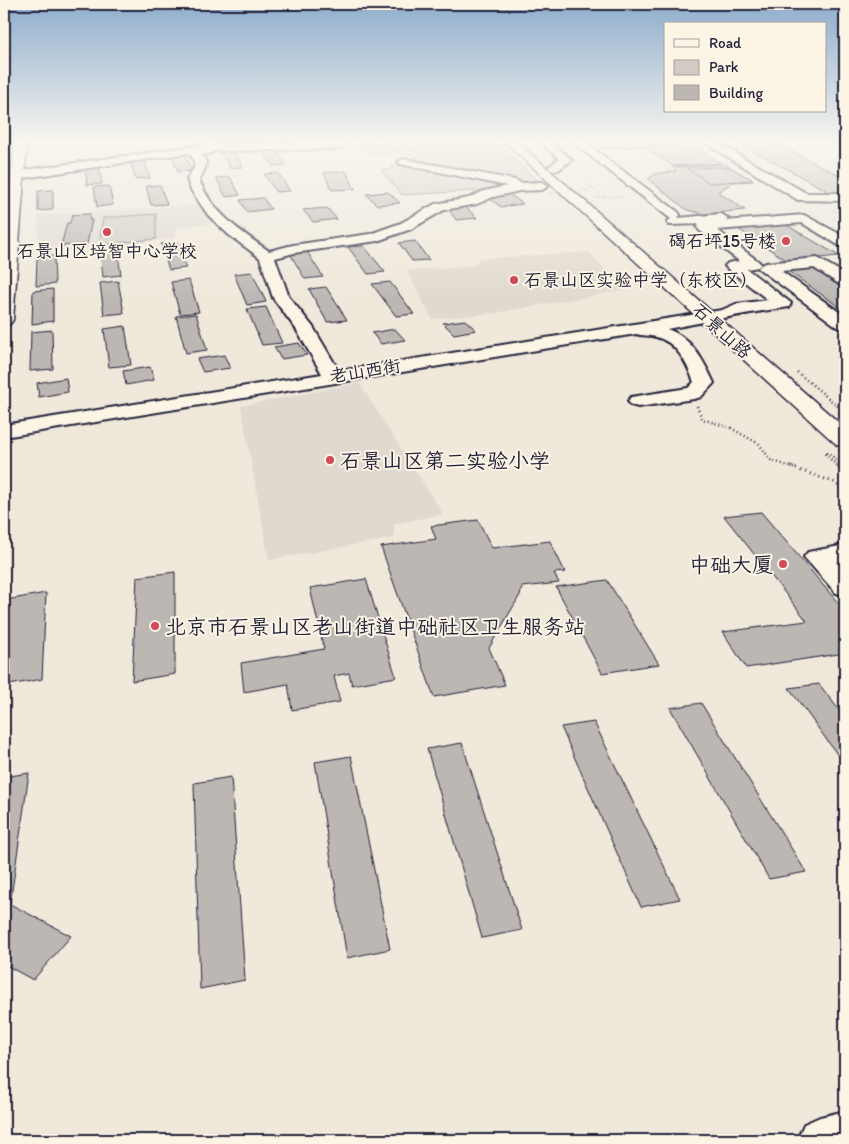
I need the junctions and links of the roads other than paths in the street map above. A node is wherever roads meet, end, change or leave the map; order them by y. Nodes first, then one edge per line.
1 (16, 194) edge
2 (200, 194) edge
3 (487, 194) edge
4 (569, 194) edge
5 (595, 194) edge
6 (645, 194) edge
7 (797, 194) edge
8 (845, 197) edge
9 (803, 198) junction
10 (727, 226) junction
11 (742, 236) dead end
12 (845, 243) edge
13 (764, 252) dead end
14 (267, 256) junction
15 (845, 256) edge
16 (845, 260) edge
17 (817, 263) junction
18 (845, 281) edge
19 (726, 314) junction
20 (705, 317) junction
21 (4, 320) edge
22 (845, 324) edge
23 (633, 329) junction
24 (333, 376) junction
25 (809, 386) dead end
26 (638, 401) dead end
27 (4, 431) edge
28 (845, 440) edge
29 (845, 553) edge
30 (845, 588) edge
31 (845, 1134) edge
32 (820, 1140) edge

1 - 21 main road
2 - 14 street
3 - 14 street
4 - 20 main road, 石景山路
5 - 19 main road, 石景山路
6 - 9 street
7 - 9 street
8 - 9 street
10 - 11 street
10 - 12 street
10 - 19 street, 老山西街
13 - 15 street
14 - 24 street
16 - 17 street
17 - 18 street
17 - 22 street
19 - 20 street, 老山西街
19 - 25 main road, 石景山路
20 - 23 street, 老山西街
20 - 28 main road, 石景山路
23 - 24 street, 老山西街
23 - 26 street
24 - 27 street, 老山西街
29 - 30 street
31 - 32 street

